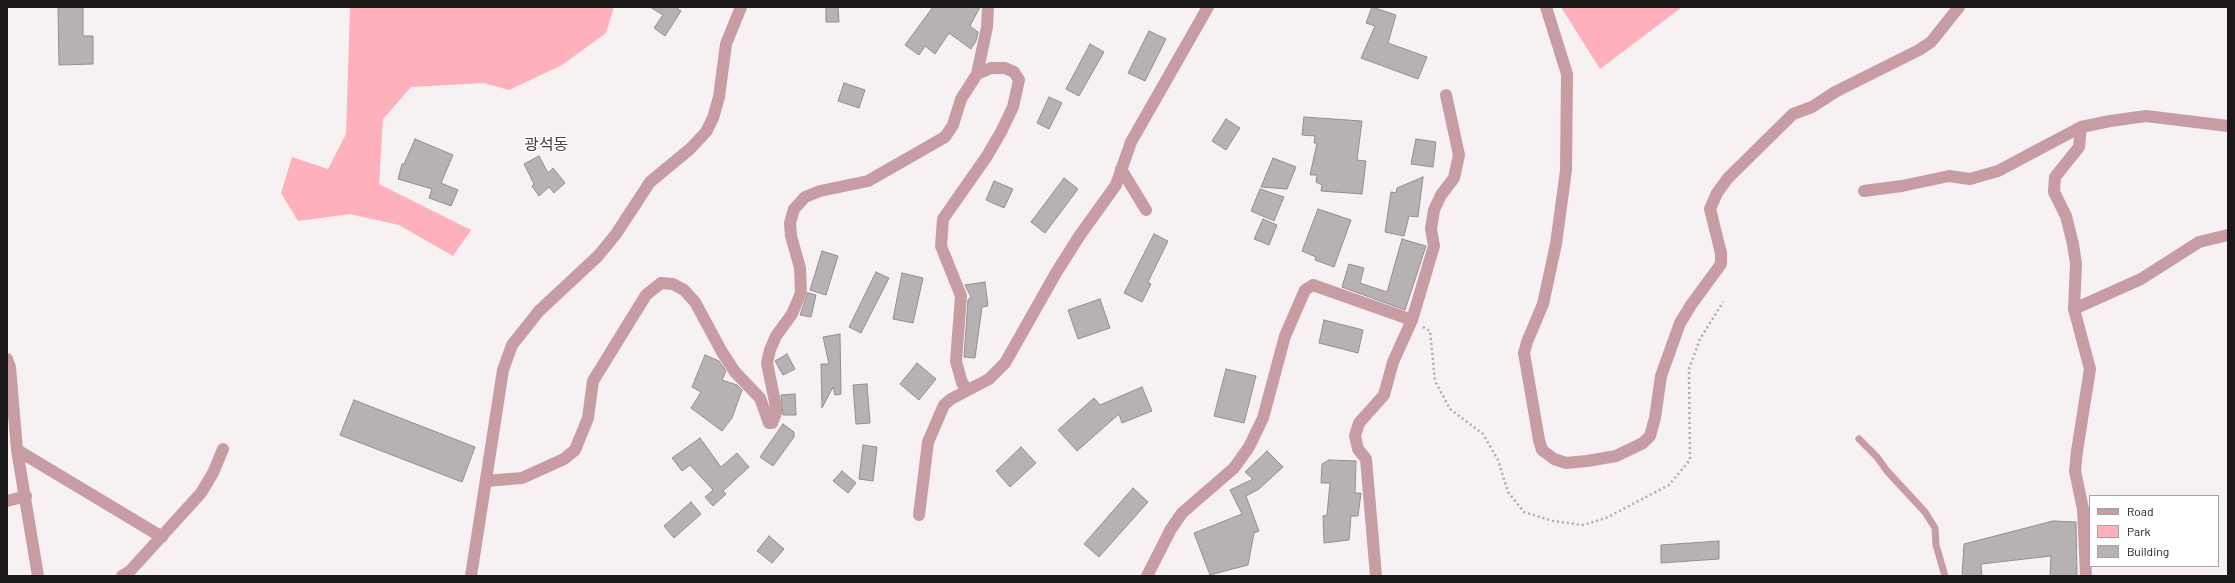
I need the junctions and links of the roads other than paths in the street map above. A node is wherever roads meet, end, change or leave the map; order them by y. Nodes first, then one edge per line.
1 (741, 7) edge
2 (988, 7) edge
3 (1208, 7) edge
4 (1546, 7) edge
5 (1959, 7) edge
6 (976, 74) junction
7 (1446, 95) dead end
8 (2228, 126) edge
9 (2081, 127) junction
10 (1121, 169) junction
11 (1864, 191) dead end
12 (1146, 210) dead end
13 (2228, 234) edge
14 (2074, 310) junction
15 (1412, 320) junction
16 (7, 359) edge
17 (968, 390) junction
18 (1859, 439) dead end
19 (223, 448) dead end
20 (17, 450) junction
21 (486, 482) junction
22 (26, 496) junction
23 (7, 501) edge
24 (919, 516) dead end
25 (162, 537) junction
26 (38, 576) edge
27 (122, 576) edge
28 (471, 576) edge
29 (1147, 576) edge
30 (1376, 576) edge
31 (1945, 576) edge
32 (2086, 576) edge

1 - 21 street
2 - 6 street
3 - 10 street
4 - 5 street
6 - 17 street
6 - 21 street
7 - 15 street
8 - 9 street
9 - 11 street
9 - 14 street
10 - 12 street
10 - 17 street
13 - 14 street
14 - 32 street
15 - 29 street
15 - 30 street
16 - 20 street
17 - 24 street
18 - 31 lane
19 - 25 street
20 - 22 street
20 - 25 street
21 - 28 street
22 - 23 street
22 - 26 street
25 - 27 street

